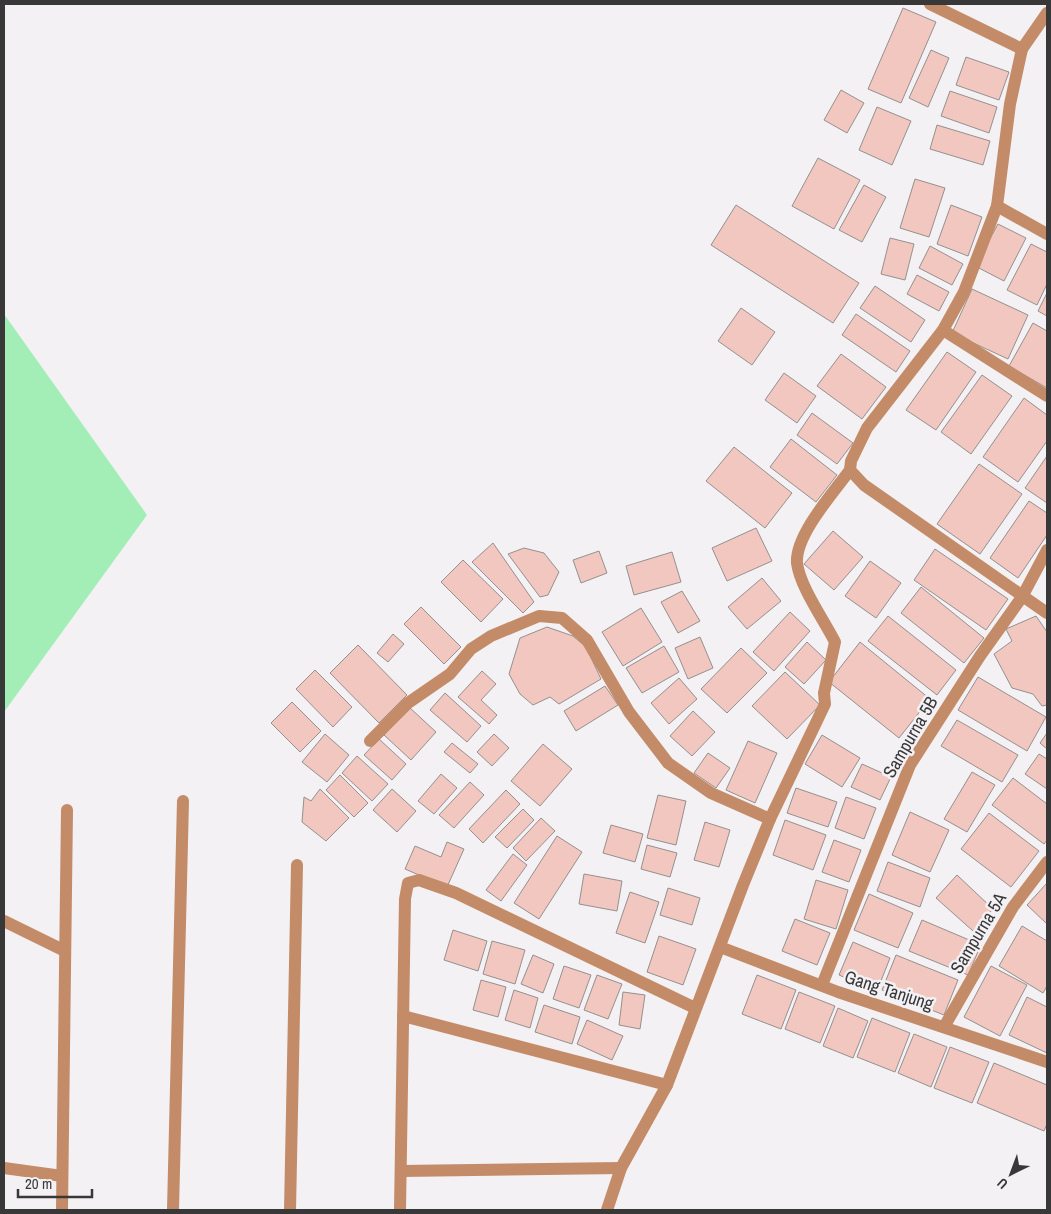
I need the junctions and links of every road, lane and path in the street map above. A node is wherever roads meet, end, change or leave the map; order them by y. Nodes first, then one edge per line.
1 (930, 4) edge
2 (1047, 13) edge
3 (1022, 49) junction
4 (997, 206) junction
5 (1047, 234) edge
6 (943, 330) junction
7 (1047, 396) edge
8 (850, 470) junction
9 (1047, 550) edge
10 (1022, 597) junction
11 (1047, 613) edge
12 (370, 742) dead end
13 (183, 801) dead end
14 (67, 810) dead end
15 (770, 818) junction
16 (1047, 862) edge
17 (297, 865) dead end
18 (4, 921) edge
19 (720, 947) junction
20 (65, 951) junction
21 (822, 985) junction
22 (695, 1008) junction
23 (402, 1016) junction
24 (944, 1026) junction
25 (1047, 1062) edge
26 (667, 1085) junction
27 (4, 1168) edge
28 (621, 1168) junction
29 (401, 1171) junction
30 (62, 1176) junction
31 (62, 1210) edge
32 (173, 1210) edge
33 (290, 1210) edge
34 (400, 1210) edge
35 (607, 1210) edge

1 - 3 street
2 - 3 street
3 - 4 street
4 - 5 street
4 - 6 street
6 - 7 street
6 - 8 street
8 - 10 street
8 - 15 street
9 - 10 street, Sampurna 5B
10 - 11 street
10 - 21 street, Sampurna 5B
12 - 15 street
13 - 32 street
14 - 20 street
15 - 19 street
16 - 24 street, Sampurna 5A
17 - 33 street
18 - 20 street
19 - 21 street, Gang Tanjung
19 - 22 street
20 - 30 street
21 - 24 street, Gang Tanjung
22 - 23 street
22 - 26 street
23 - 26 street
23 - 29 street
24 - 25 street, Gang Tanjung
26 - 28 street
27 - 30 street
28 - 29 street
28 - 35 street
29 - 34 street
30 - 31 street

